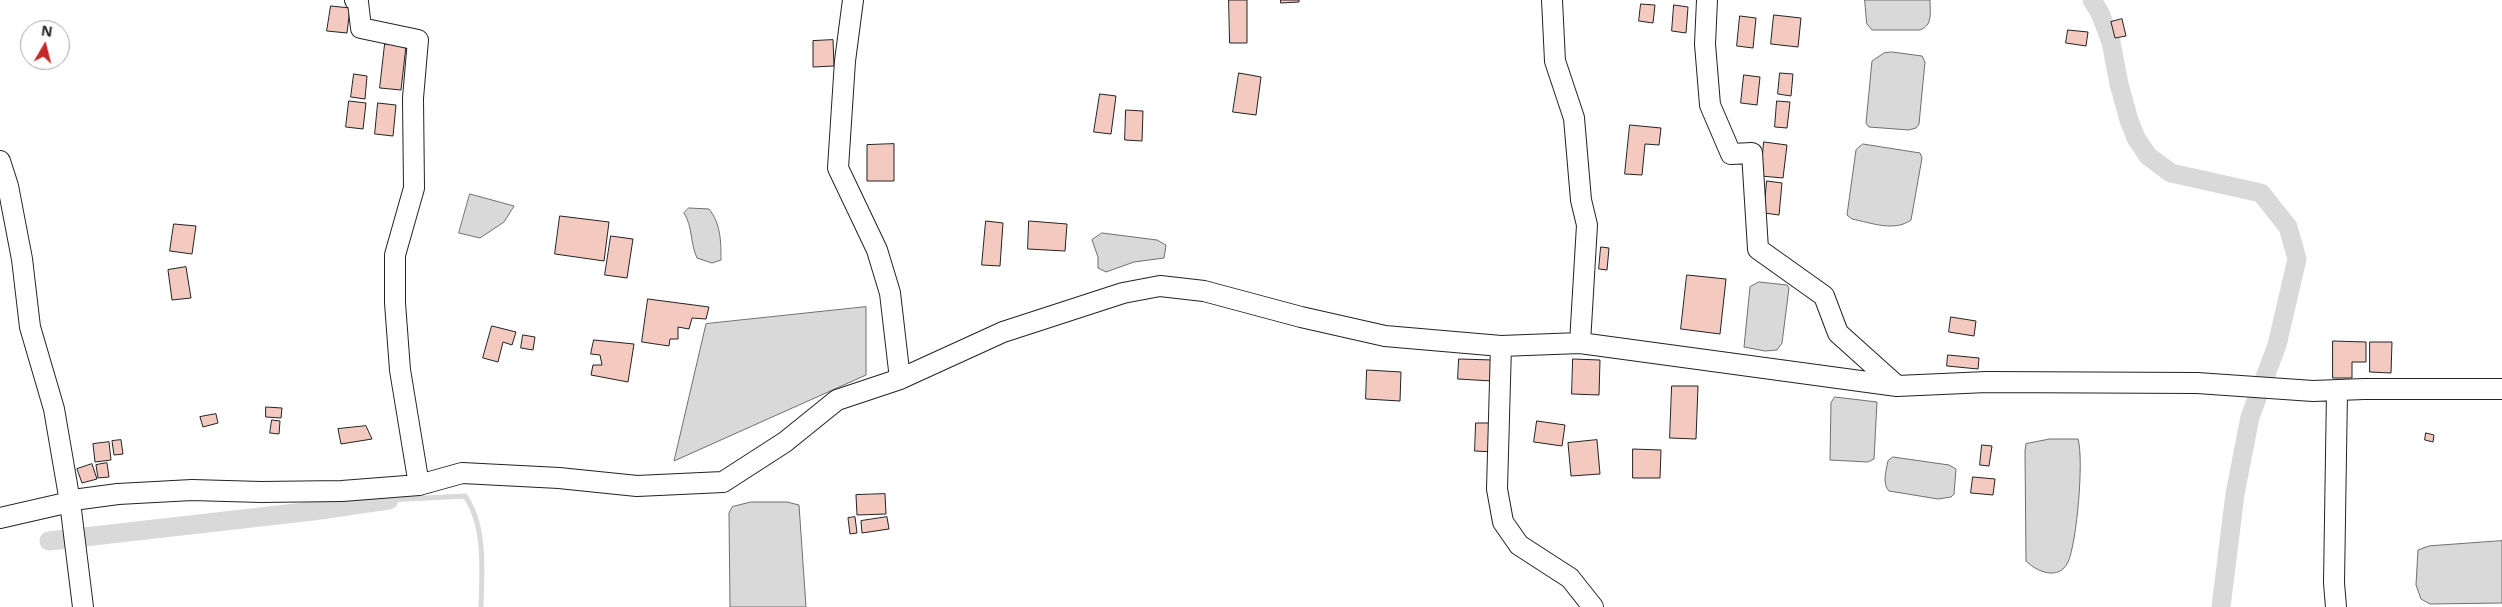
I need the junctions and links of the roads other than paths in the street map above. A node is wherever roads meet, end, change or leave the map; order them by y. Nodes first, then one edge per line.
1 (355, 0) edge
2 (853, 0) edge
3 (1552, 0) edge
4 (1707, 0) edge
5 (0, 161) edge
6 (1580, 343) junction
7 (1501, 346) junction
8 (900, 378) junction
9 (1897, 386) junction
10 (2502, 390) edge
11 (2337, 391) junction
12 (419, 485) junction
13 (70, 502) junction
14 (0, 518) edge
15 (83, 607) edge
16 (1593, 607) edge
17 (2336, 607) edge

1 - 12 street
2 - 8 street
3 - 6 street
4 - 9 street
5 - 13 street
6 - 7 street
6 - 9 street
7 - 8 street
7 - 16 street
8 - 12 street
9 - 11 street
10 - 11 street
11 - 17 street
12 - 13 street
13 - 14 street
13 - 15 street

